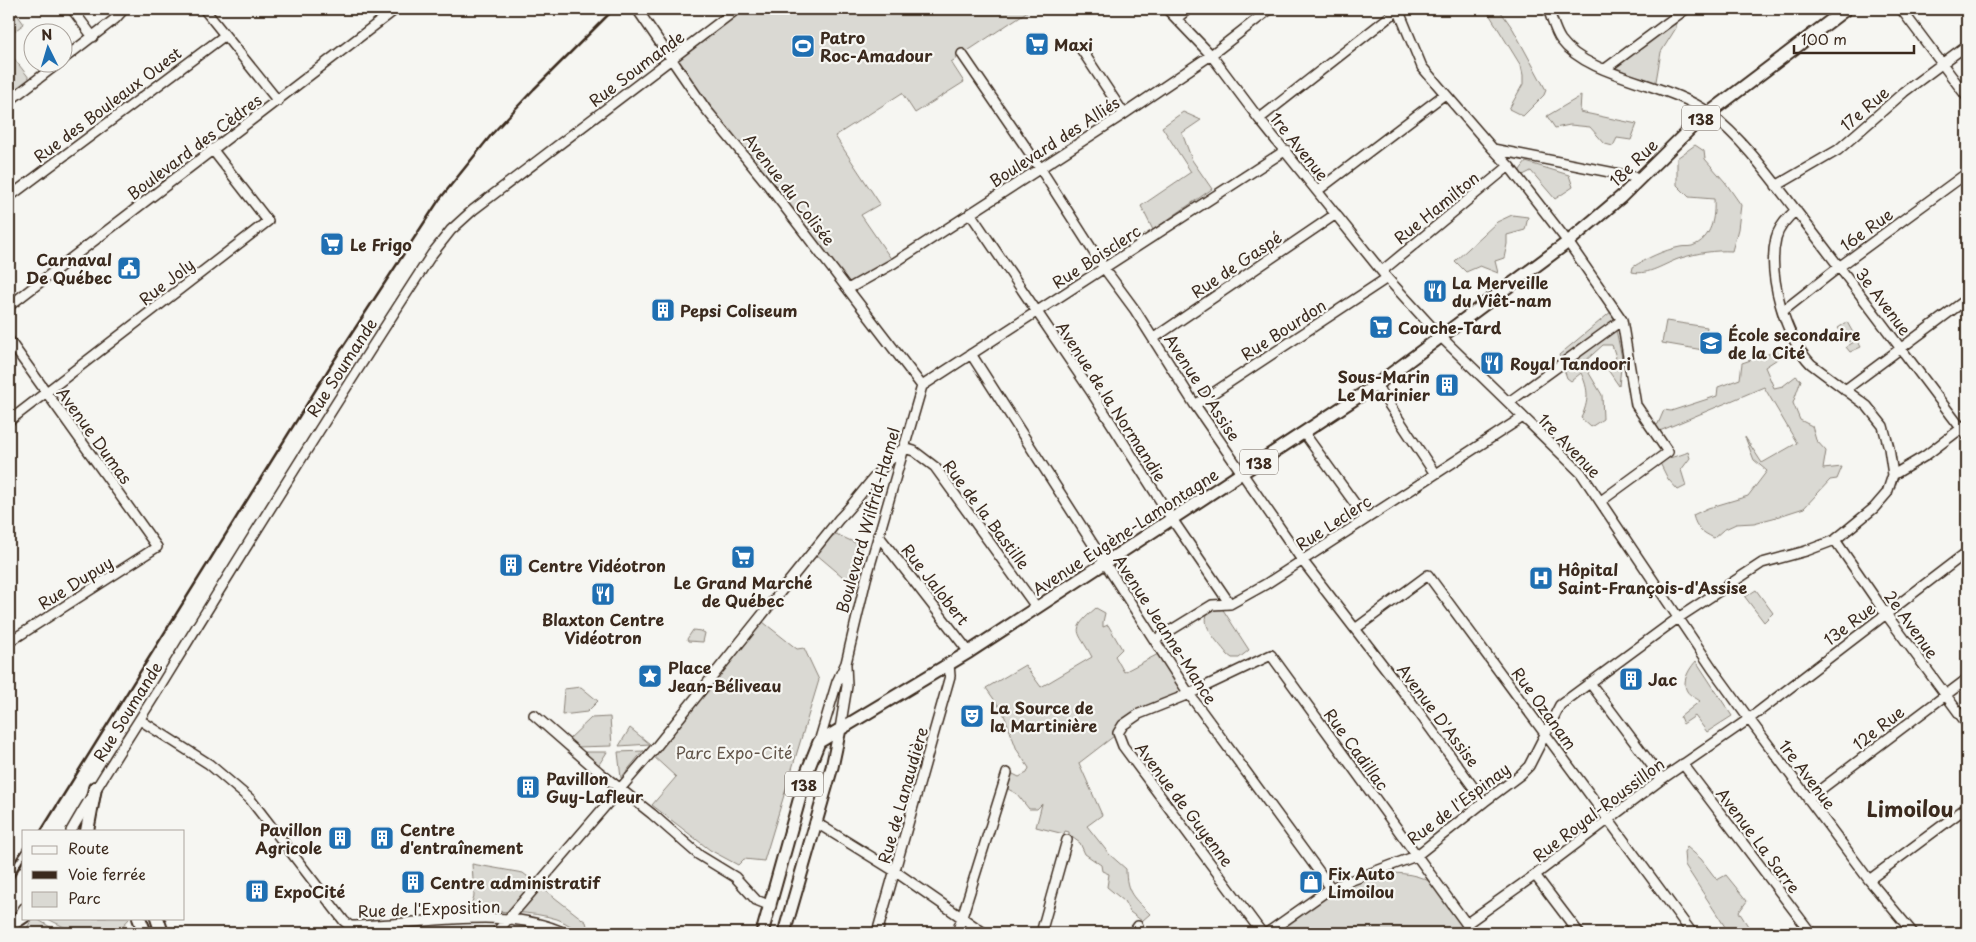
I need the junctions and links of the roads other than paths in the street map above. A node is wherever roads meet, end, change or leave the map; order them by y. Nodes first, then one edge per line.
1 (72, 9) edge
2 (124, 9) edge
3 (204, 9) edge
4 (396, 9) edge
5 (637, 9) edge
6 (737, 9) edge
7 (1167, 9) edge
8 (1188, 9) edge
9 (1270, 9) edge
10 (1398, 9) edge
11 (1548, 9) edge
12 (1686, 9) edge
13 (1846, 9) edge
14 (1901, 9) edge
15 (1177, 18) junction
16 (224, 36) junction
17 (93, 37) junction
18 (1967, 45) edge
19 (1081, 49) dead end
20 (72, 53) edge
21 (962, 54) dead end
22 (1211, 55) junction
23 (671, 60) junction
24 (1942, 63) junction
25 (1605, 69) junction
26 (47, 72) edge
27 (1445, 94) junction
28 (1967, 97) edge
29 (9, 101) edge
30 (278, 101) junction
31 (1708, 112) junction
32 (1124, 114) junction
33 (1259, 119) junction
34 (212, 149) junction
35 (1493, 149) junction
36 (1286, 150) junction
37 (1509, 166) junction
38 (1040, 168) junction
39 (1967, 173) edge
40 (1640, 178) junction
41 (1776, 186) junction
42 (1317, 191) junction
43 (9, 196) edge
44 (1796, 210) junction
45 (970, 213) junction
46 (1336, 214) junction
47 (1568, 242) junction
48 (1839, 266) junction
49 (1104, 268) junction
50 (1384, 274) junction
51 (848, 289) junction
52 (1967, 299) edge
53 (9, 306) edge
54 (1783, 311) junction
55 (1036, 312) junction
56 (1622, 320) junction
57 (1440, 336) junction
58 (1154, 338) junction
59 (9, 340) edge
60 (1901, 347) junction
61 (971, 354) junction
62 (1376, 385) junction
63 (922, 386) junction
64 (1845, 390) junction
65 (46, 392) junction
66 (1508, 402) junction
67 (1195, 405) junction
68 (1523, 417) junction
69 (9, 421) edge
70 (1965, 430) edge
71 (1304, 432) junction
72 (904, 448) junction
73 (1242, 474) junction
74 (1435, 474) junction
75 (1893, 475) junction
76 (1600, 501) junction
77 (1172, 519) junction
78 (1366, 519) junction
79 (878, 535) junction
80 (1835, 540) junction
81 (157, 547) joint
82 (1967, 552) edge
83 (1302, 560) junction
84 (1104, 563) junction
85 (1230, 604) junction
86 (1037, 608) junction
87 (1886, 614) junction
88 (1678, 618) junction
89 (1355, 629) junction
90 (1155, 640) junction
91 (9, 642) edge
92 (969, 652) junction
93 (846, 663) junction
94 (949, 664) junction
95 (1967, 678) edge
96 (1590, 683) junction
97 (1189, 694) junction
98 (1946, 695) junction
99 (534, 715) dead end
100 (1749, 719) junction
101 (140, 720) junction
102 (1967, 724) edge
103 (840, 729) junction
104 (1546, 733) junction
105 (820, 742) junction
106 (1683, 764) junction
107 (1007, 773) dead end
108 (1662, 779) junction
109 (95, 788) junction
110 (619, 788) junction
111 (1808, 800) junction
112 (1484, 802) junction
113 (1967, 807) edge
114 (1608, 819) junction
115 (815, 822) junction
116 (72, 830) edge
117 (87, 830) edge
118 (1067, 840) dead end
119 (1416, 856) junction
120 (896, 872) junction
121 (1534, 876) junction
122 (1869, 880) junction
123 (1331, 888) junction
124 (771, 906) junction
125 (22, 912) edge
126 (961, 918) junction
127 (140, 920) edge
128 (158, 920) edge
129 (508, 920) junction
130 (16, 924) edge
131 (1466, 924) junction
132 (145, 933) edge
133 (162, 933) edge
134 (496, 933) edge
135 (564, 933) edge
136 (762, 933) edge
137 (784, 933) edge
138 (877, 933) edge
139 (957, 933) edge
140 (984, 933) edge
141 (1041, 933) edge
142 (1262, 933) edge
143 (1267, 933) edge
144 (1473, 933) edge
145 (1579, 933) edge
146 (1692, 933) edge
147 (1811, 933) edge
148 (1913, 933) edge

1 - 17 street
2 - 17 street
3 - 16 street
4 - 30 street, Boulevard des Cèdres
5 - 23 street, Avenue du Colisée
6 - 23 street, Rue Soumande
7 - 15 street, 1re Avenue
8 - 15 street
9 - 22 street, Boulevard des Alliés
10 - 27 street
10 - 33 street
11 - 25 street, 3e Avenue
12 - 25 street
13 - 31 main road, 18e Rue / 138
14 - 24 street
15 - 22 street, 1re Avenue
16 - 30 street
16 - 43 street, Rue des Bouleaux Ouest
17 - 20 street
18 - 24 street, 17e Rue
19 - 32 street
21 - 38 street, Avenue D'Assise
22 - 32 street, Boulevard des Alliés
22 - 33 street, 1re Avenue
23 - 51 street, Avenue du Colisée
23 - 101 street, Rue Soumande
24 - 28 street
24 - 41 street, 17e Rue
25 - 31 street, 3e Avenue
26 - 29 street
27 - 35 street
27 - 42 street
30 - 34 street, Boulevard des Cèdres
31 - 40 main road, 18e Rue / 138
31 - 41 street, 3e Avenue
32 - 38 street, Boulevard des Alliés
33 - 36 street, 1re Avenue
34 - 53 street, Boulevard des Cèdres
34 - 65 street, Rue Joly
35 - 37 street
35 - 40 street
36 - 42 street, 1re Avenue
36 - 49 street, Rue Boisclerc
37 - 47 street
37 - 50 street, Rue Hamilton
38 - 45 street, Boulevard des Alliés
38 - 49 street, Avenue D'Assise
39 - 48 street, 16e Rue
40 - 47 main road, 18e Rue / 138
41 - 44 street, 3e Avenue
42 - 46 street, 1re Avenue
44 - 48 street, 3e Avenue
44 - 54 street
45 - 51 street, Boulevard des Alliés
45 - 55 street, Avenue de la Normandie
46 - 50 street, 1re Avenue
46 - 58 street, Rue de Gaspé
47 - 56 street
47 - 57 main road, 18e Rue / 138
48 - 54 street, 16e Rue
48 - 60 street, 3e Avenue
49 - 55 street, Rue Boisclerc
49 - 58 street, Avenue D'Assise
50 - 57 street, 1re Avenue
50 - 67 street, Rue Bourdon
51 - 63 street, Avenue du Colisée
52 - 60 street
54 - 64 street
55 - 61 street, Rue Boisclerc
55 - 77 street, Avenue de la Normandie
56 - 66 street
56 - 76 street
57 - 62 main road, Avenue Eugène-Lamontagne / 138
57 - 66 street, 1re Avenue
58 - 67 street, Avenue D'Assise
59 - 65 street, Avenue Dumas
60 - 64 street
60 - 70 street, 3e Avenue
61 - 63 street, Rue Boisclerc
61 - 84 street, Avenue Jeanne-Mance
62 - 71 main road, Avenue Eugène-Lamontagne / 138
62 - 74 street
63 - 72 street, Boulevard Wilfrid-Hamel
64 - 75 street
65 - 69 street, Rue Joly
65 - 81 street, Avenue Dumas
66 - 68 street, 1re Avenue
67 - 73 street, Avenue D'Assise
68 - 74 street, Rue Leclerc
68 - 76 street, 1re Avenue
70 - 75 street
71 - 73 main road, Avenue Eugène-Lamontagne / 138
71 - 78 street
72 - 79 street, Boulevard Wilfrid-Hamel
72 - 86 street, Rue de la Bastille
72 - 110 street
73 - 77 main road, Avenue Eugène-Lamontagne / 138
73 - 83 street, Avenue D'Assise
74 - 78 street, Rue Leclerc
75 - 80 street, Rue de l'Espinay
76 - 88 street, 1re Avenue
77 - 84 main road, Avenue Eugène-Lamontagne / 138
77 - 85 street, Avenue de la Normandie
78 - 83 street, Rue Leclerc
79 - 92 street, Rue Jalobert
79 - 93 street, Boulevard Wilfrid-Hamel
80 - 87 street, 2e Avenue
80 - 88 street, Rue de l'Espinay
81 - 91 street, Rue Dupuy
82 - 87 street, 13e Rue
83 - 85 street, Rue Leclerc
83 - 89 street, Avenue D'Assise
84 - 86 main road, Avenue Eugène-Lamontagne / 138
84 - 90 street, Avenue Jeanne-Mance
85 - 90 street, Rue Leclerc
86 - 92 main road, Avenue Eugène-Lamontagne / 138
87 - 98 street, 2e Avenue
87 - 100 street, 13e Rue
88 - 96 street, Rue de l'Espinay
88 - 100 street, 1re Avenue
89 - 104 street, Rue Ozanam
89 - 112 street, Avenue D'Assise
90 - 97 street, Avenue Jeanne-Mance
92 - 94 main road, Avenue Eugène-Lamontagne / 138
93 - 103 street, Boulevard Wilfrid-Hamel
93 - 105 street, Boulevard Wilfrid-Hamel
94 - 103 main road, Avenue Eugène-Lamontagne / 138
94 - 120 street, Rue de Lanaudière
95 - 98 street, 12e Rue
96 - 104 street, Rue de l'Espinay
96 - 108 street
97 - 119 street, Rue Cadillac
97 - 123 street, Avenue Jeanne-Mance
97 - 142 street, Avenue de Guyenne
98 - 102 street, 2e Avenue
98 - 111 street, 12e Rue
99 - 110 street
100 - 106 street, Rue Royal-Roussillon
100 - 111 street, 1re Avenue
101 - 109 street, Rue Soumande
101 - 129 street, Rue de l'Exposition
103 - 105 main road, Avenue Eugène-Lamontagne / 138
103 - 115 main road, Boulevard Wilfrid-Hamel / 138
104 - 112 street, Rue de l'Espinay
104 - 114 street, Rue Ozanam
105 - 124 main road, Boulevard Wilfrid-Hamel / 138
106 - 108 street, Rue Royal-Roussillon
106 - 147 street, Avenue La Sarre
107 - 126 street
108 - 114 street, Rue Royal-Roussillon
109 - 116 street, Rue Soumande
109 - 117 highway
110 - 124 street
110 - 129 street
111 - 122 street, 1re Avenue
112 - 119 street, Rue de l'Espinay
113 - 122 street
114 - 121 street, Rue Royal-Roussillon
114 - 146 street, Rue Ozanam
115 - 120 street
115 - 137 main road, Boulevard Wilfrid-Hamel / 138
118 - 141 street
119 - 123 street, Rue de l'Espinay
119 - 131 street, Rue Cadillac
120 - 126 street
120 - 138 street, Rue de Lanaudière
121 - 131 street, Rue Royal-Roussillon
121 - 145 street
122 - 148 street, 1re Avenue
123 - 143 street, Rue de l'Espinay
124 - 136 main road, Boulevard Wilfrid-Hamel / 138
125 - 130 street
126 - 139 street
126 - 140 street
127 - 132 highway
128 - 133 highway
129 - 134 street
129 - 135 street, Rue de l'Exposition
131 - 144 street, Rue Cadillac

